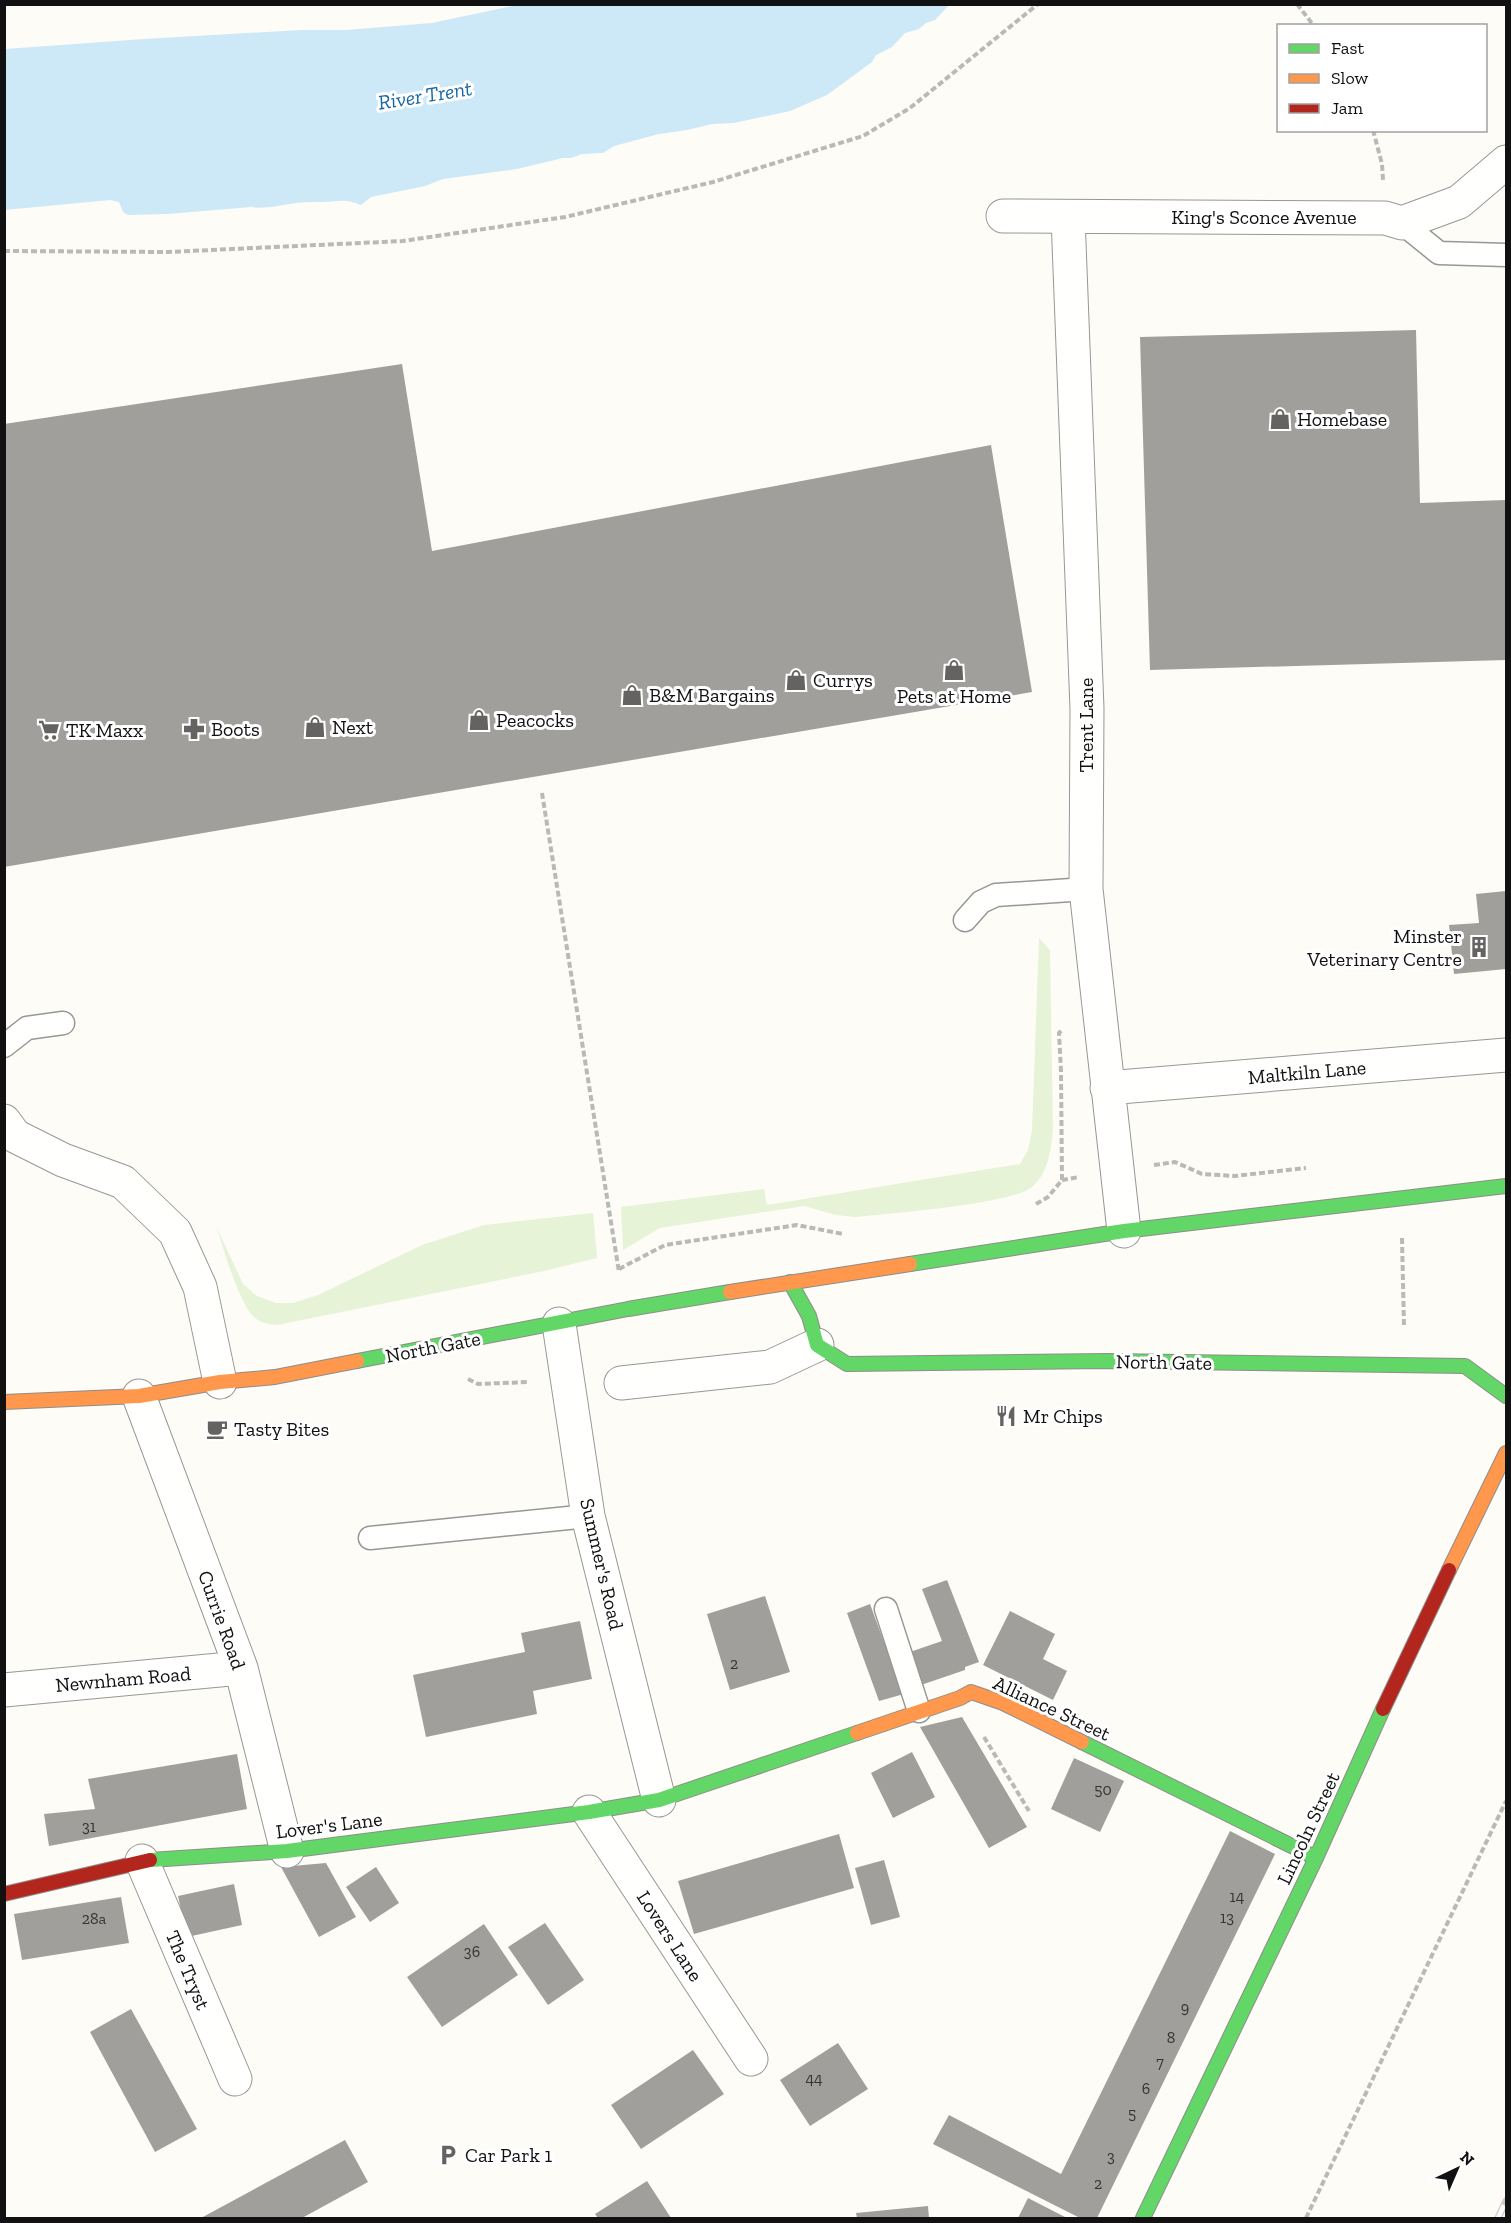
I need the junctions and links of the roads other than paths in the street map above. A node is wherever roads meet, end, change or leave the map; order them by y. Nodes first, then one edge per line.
1 (1506, 162) edge
2 (1003, 216) dead end
3 (1068, 217) junction
4 (1393, 220) junction
5 (1506, 255) edge
6 (1086, 889) junction
7 (965, 920) dead end
8 (63, 1023) dead end
9 (4, 1046) edge
10 (1506, 1055) edge
11 (1107, 1089) junction
12 (4, 1121) edge
13 (1506, 1186) edge
14 (1124, 1231) junction
15 (790, 1282) junction
16 (559, 1324) junction
17 (818, 1345) junction
18 (220, 1382) junction
19 (621, 1383) dead end
20 (139, 1396) junction
21 (1506, 1396) edge
22 (4, 1402) edge
23 (1506, 1453) edge
24 (588, 1516) junction
25 (370, 1538) dead end
26 (885, 1608) dead end
27 (241, 1668) junction
28 (4, 1690) edge
29 (919, 1711) junction
30 (659, 1800) junction
31 (589, 1812) junction
32 (287, 1851) junction
33 (1316, 1858) junction
34 (142, 1861) junction
35 (4, 1894) edge
36 (747, 2039) dead end
37 (235, 2079) dead end
38 (1143, 2218) edge

1 - 4 street, King's Sconce Avenue
2 - 3 street, King's Sconce Avenue
3 - 4 street, King's Sconce Avenue
3 - 6 street, Trent Lane
4 - 5 lane
6 - 7 lane
6 - 11 street, Trent Lane
8 - 9 lane
10 - 11 street, Maltkiln Lane
11 - 14 street, Trent Lane
12 - 18 street
13 - 14 street, North Gate
14 - 15 street, North Gate
15 - 16 street, North Gate
15 - 17 street
16 - 18 street, North Gate
16 - 24 street, Summer's Road
17 - 19 street
17 - 21 street, North Gate
18 - 20 street, North Gate
20 - 22 street, North Gate
20 - 27 street, Currie Road
23 - 33 street, Lincoln Street
24 - 25 lane
24 - 30 street, Summer's Road
26 - 29 lane
27 - 28 street, Newnham Road
27 - 32 street, Currie Road
29 - 30 street, Alliance Street
29 - 33 street, Alliance Street
30 - 31 street, Lover's Lane
31 - 32 street, Lover's Lane
31 - 36 street, Lovers Lane
32 - 34 street, Lover's Lane
33 - 38 street, Lincoln Street
34 - 35 street, Lover's Lane
34 - 37 street, The Tryst

